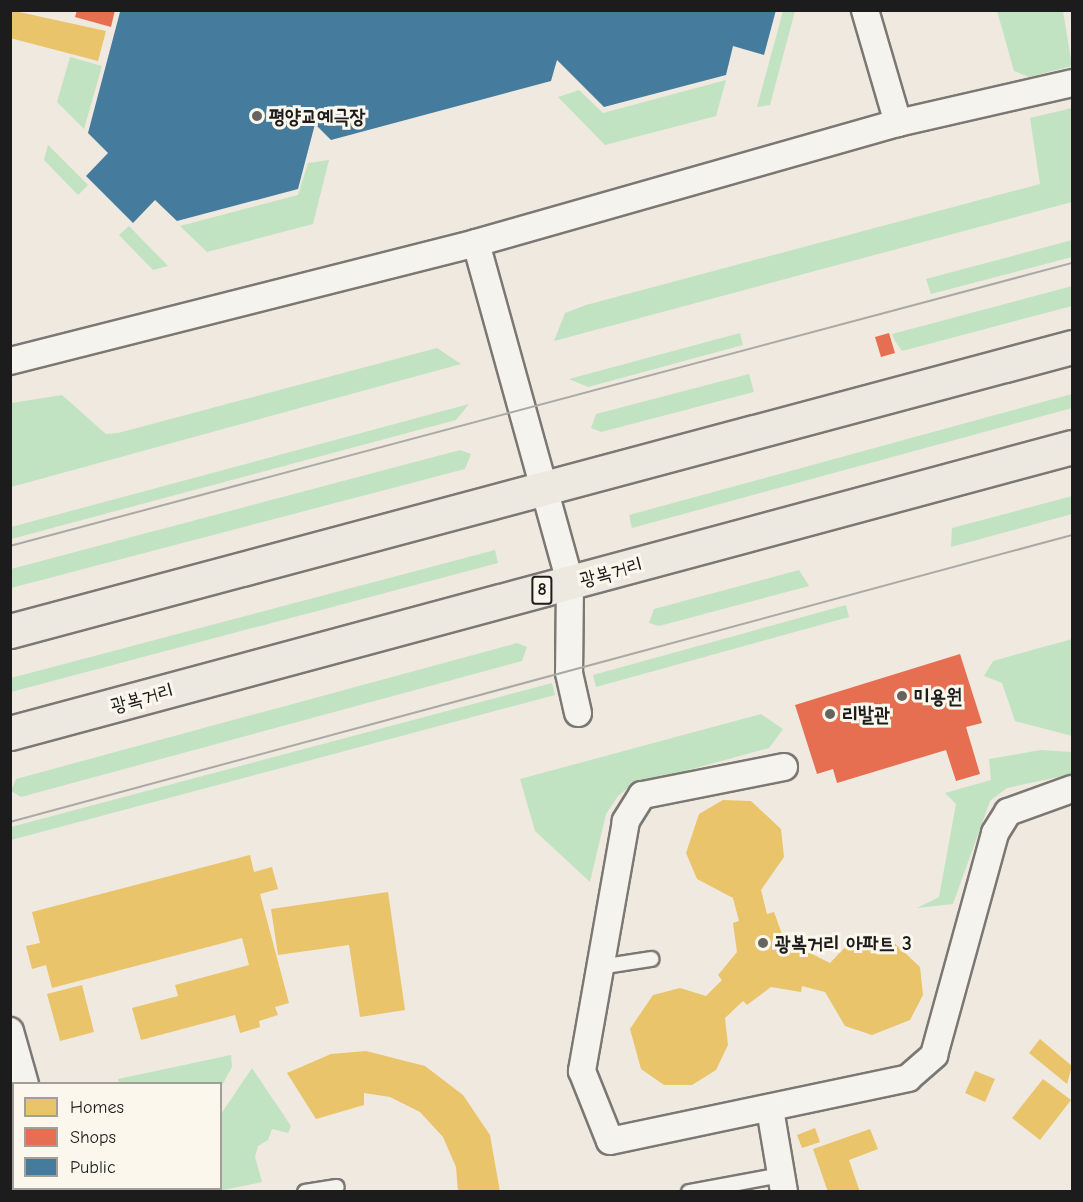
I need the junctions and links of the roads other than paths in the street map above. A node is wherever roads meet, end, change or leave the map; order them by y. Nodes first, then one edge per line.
1 (866, 10) edge
2 (1072, 83) edge
3 (898, 123) junction
4 (476, 243) junction
5 (1072, 347) edge
6 (10, 362) edge
7 (1072, 447) edge
8 (544, 489) junction
9 (570, 583) junction
10 (10, 631) edge
11 (578, 713) dead end
12 (10, 733) edge
13 (784, 767) dead end
14 (1072, 789) edge
15 (651, 959) dead end
16 (599, 967) junction
17 (10, 1031) edge
18 (20, 1081) edge
19 (770, 1109) junction
20 (782, 1183) edge
21 (337, 1186) dead end
22 (305, 1191) edge
23 (689, 1191) edge

1 - 3 street
2 - 3 street
3 - 4 street
4 - 6 street
4 - 8 street
5 - 8 highway
7 - 9 highway, 광복거리 / 8
8 - 9 street
8 - 10 highway
9 - 11 street
9 - 12 highway, 광복거리 / 8
13 - 16 street
14 - 19 street
15 - 16 lane
16 - 19 street
17 - 18 street
19 - 20 street
20 - 23 lane
21 - 22 lane

